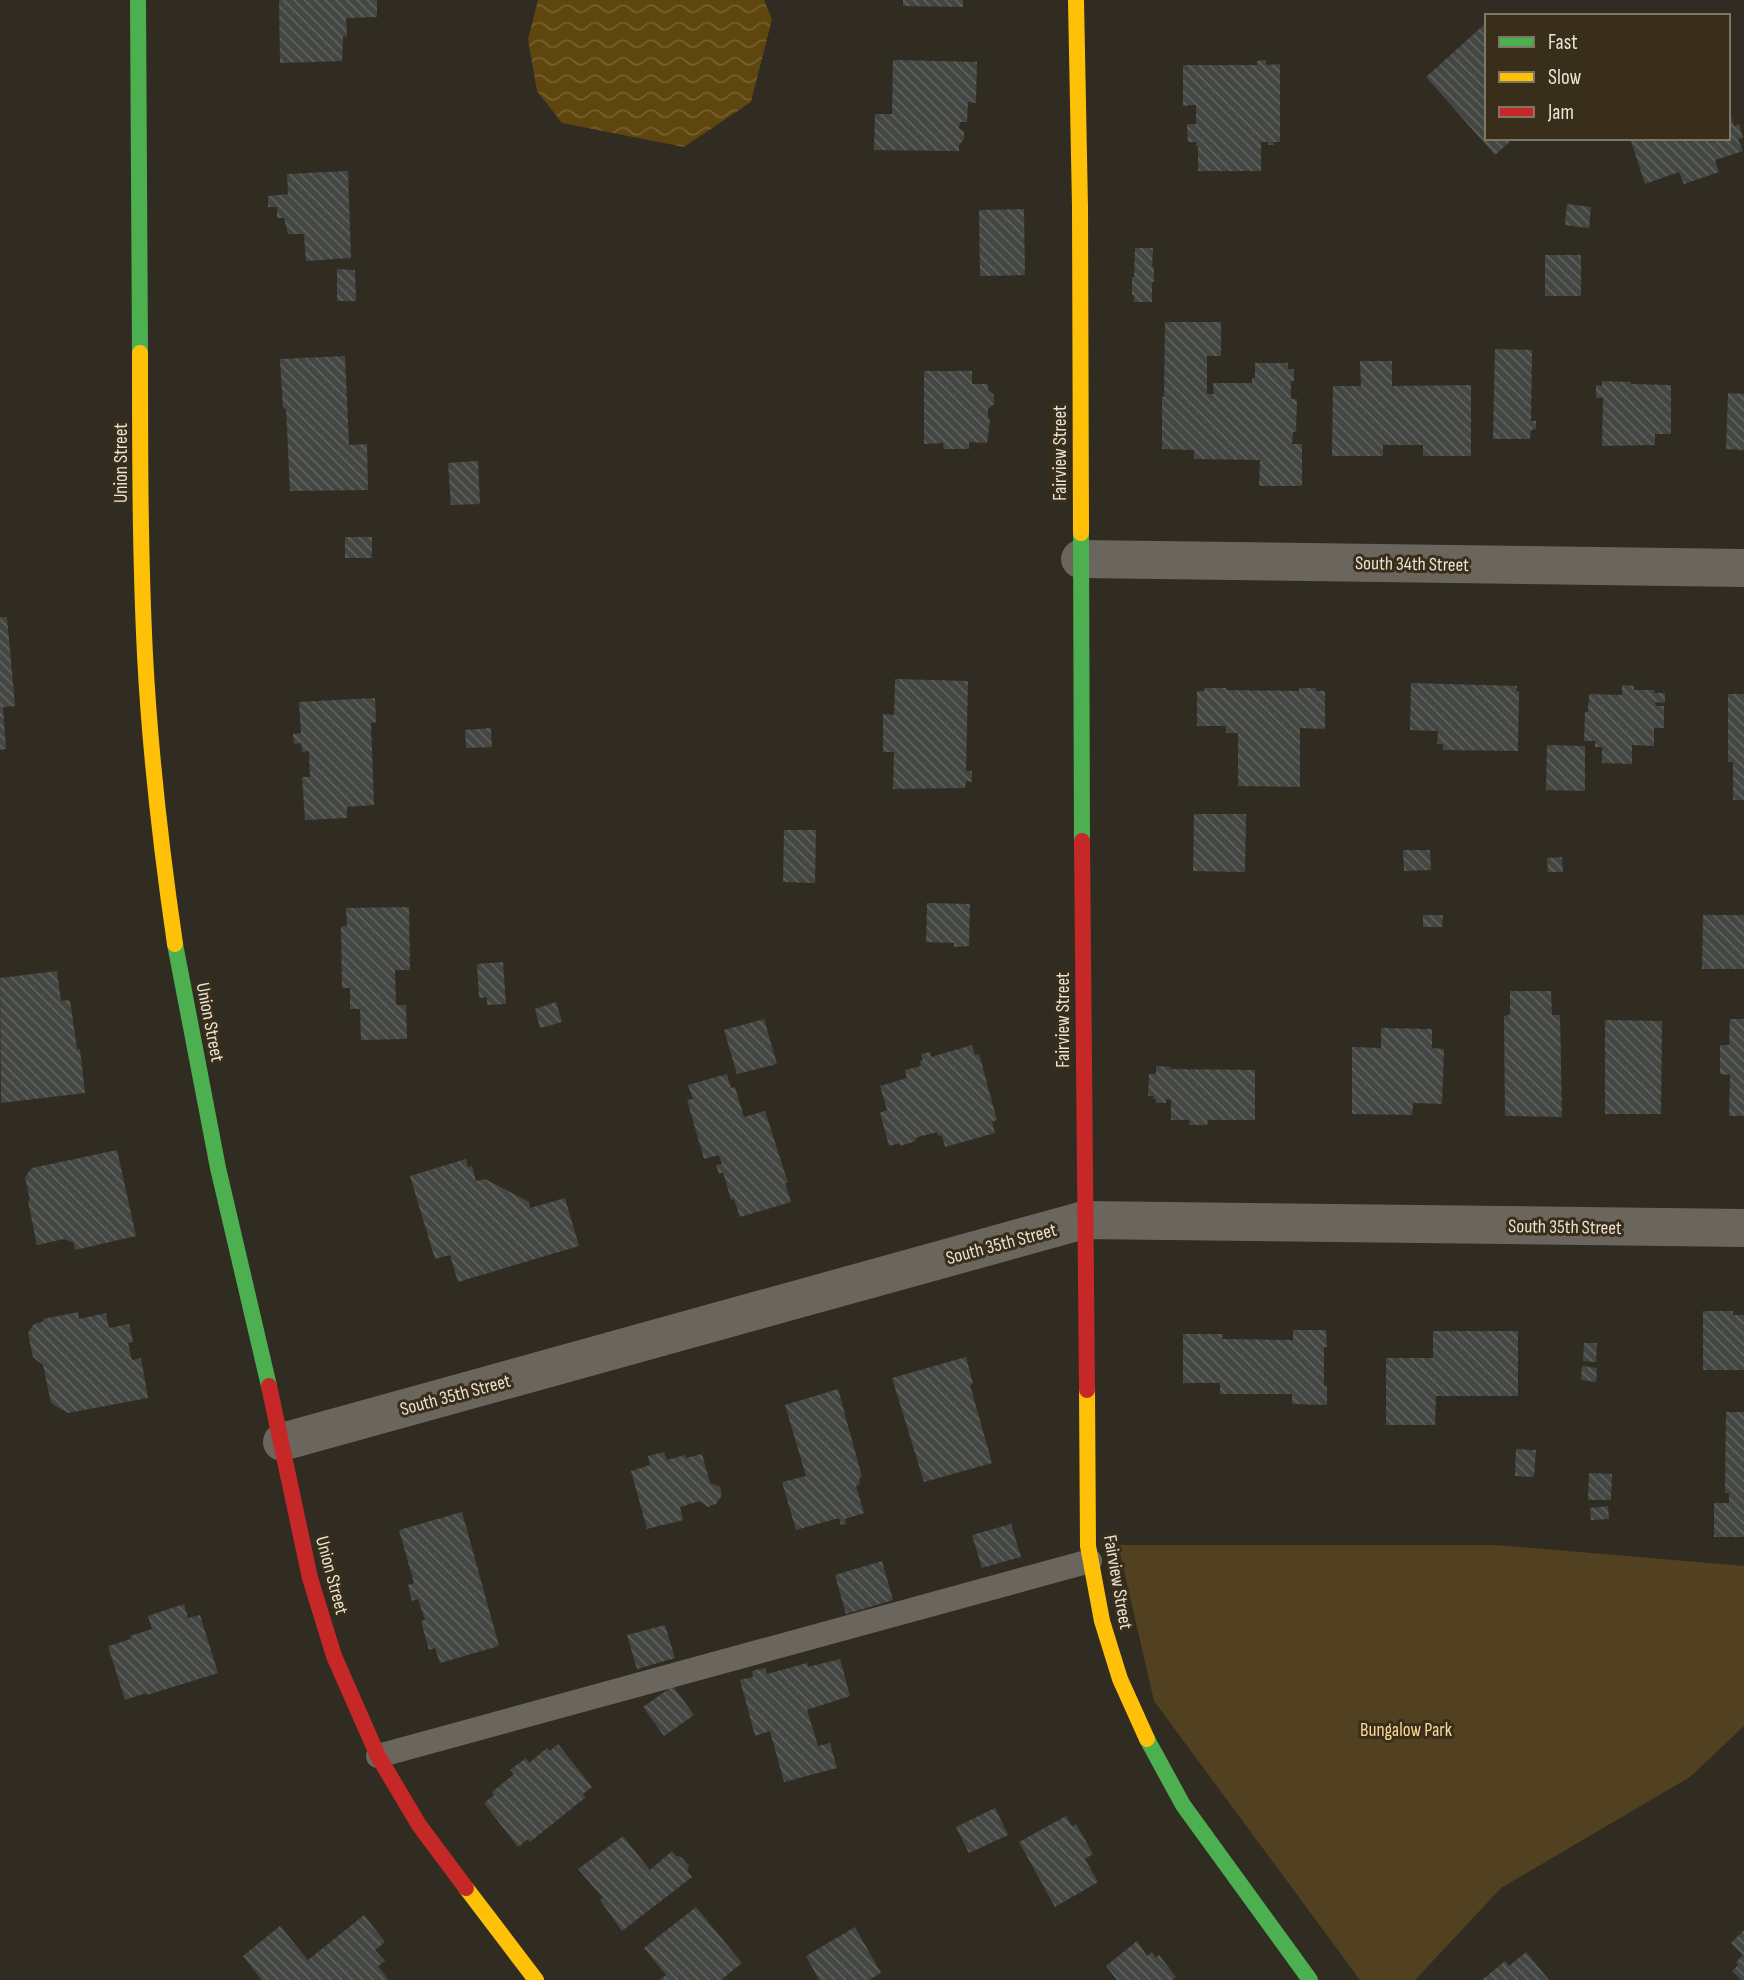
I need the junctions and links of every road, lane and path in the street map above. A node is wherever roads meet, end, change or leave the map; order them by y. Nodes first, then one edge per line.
1 (138, 0) edge
2 (1076, 0) edge
3 (1080, 559) junction
4 (1744, 568) edge
5 (1084, 1220) junction
6 (1744, 1228) edge
7 (282, 1442) junction
8 (1090, 1562) junction
9 (378, 1756) junction
10 (536, 1980) edge
11 (1310, 1980) edge

1 - 7 street, Union Street
2 - 3 street, Fairview Street
3 - 4 street, South 34th Street
3 - 5 street, Fairview Street
5 - 6 street, South 35th Street
5 - 7 street, South 35th Street
5 - 8 street, Fairview Street
7 - 9 street, Union Street
8 - 9 lane
8 - 11 street, Fairview Street
9 - 10 street, Union Street

